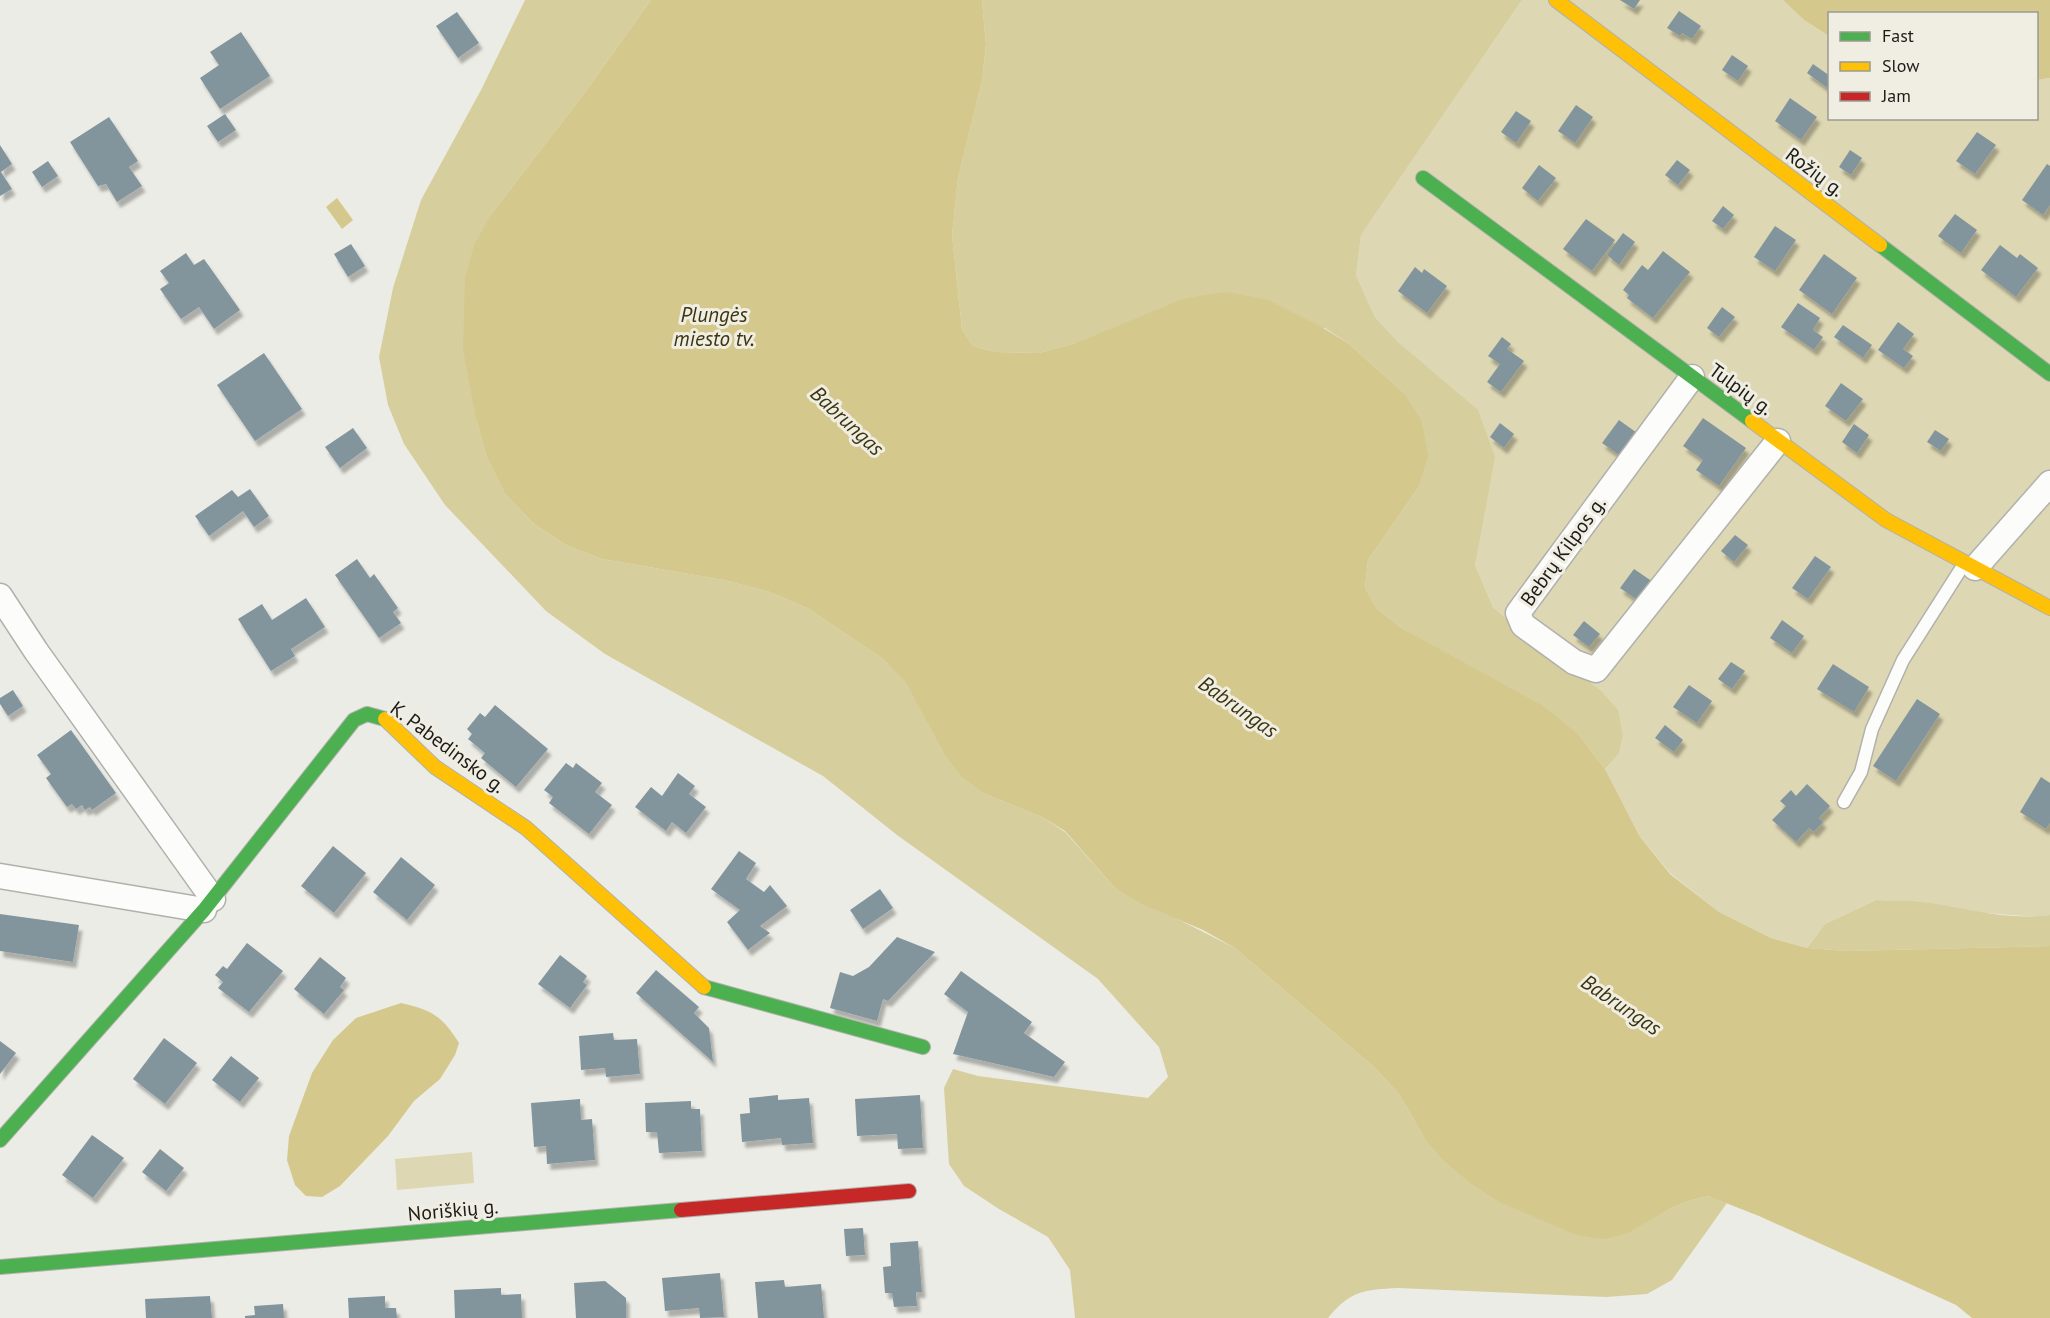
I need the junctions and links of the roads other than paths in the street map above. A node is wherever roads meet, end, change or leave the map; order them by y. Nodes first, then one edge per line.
1 (1556, 0) edge
2 (1423, 178) dead end
3 (2050, 374) edge
4 (1692, 376) junction
5 (1779, 441) junction
6 (2050, 483) edge
7 (1970, 566) junction
8 (0, 596) edge
9 (2050, 608) edge
10 (1844, 801) dead end
11 (0, 876) edge
12 (208, 904) junction
13 (923, 1047) dead end
14 (0, 1140) edge
15 (909, 1191) dead end
16 (0, 1267) edge

1 - 3 street, Rožių g.
2 - 4 street, Tulpių g.
4 - 5 street, Tulpių g.
4 - 5 street, Bebrų Kilpos g.
5 - 7 street, Tulpių g.
6 - 7 street
7 - 9 street, Tulpių g.
7 - 10 lane
8 - 12 street
11 - 12 street
12 - 13 street, K. Pabedinsko g.
12 - 14 street, K. Pabedinsko g.
15 - 16 street, Noriškių g.

